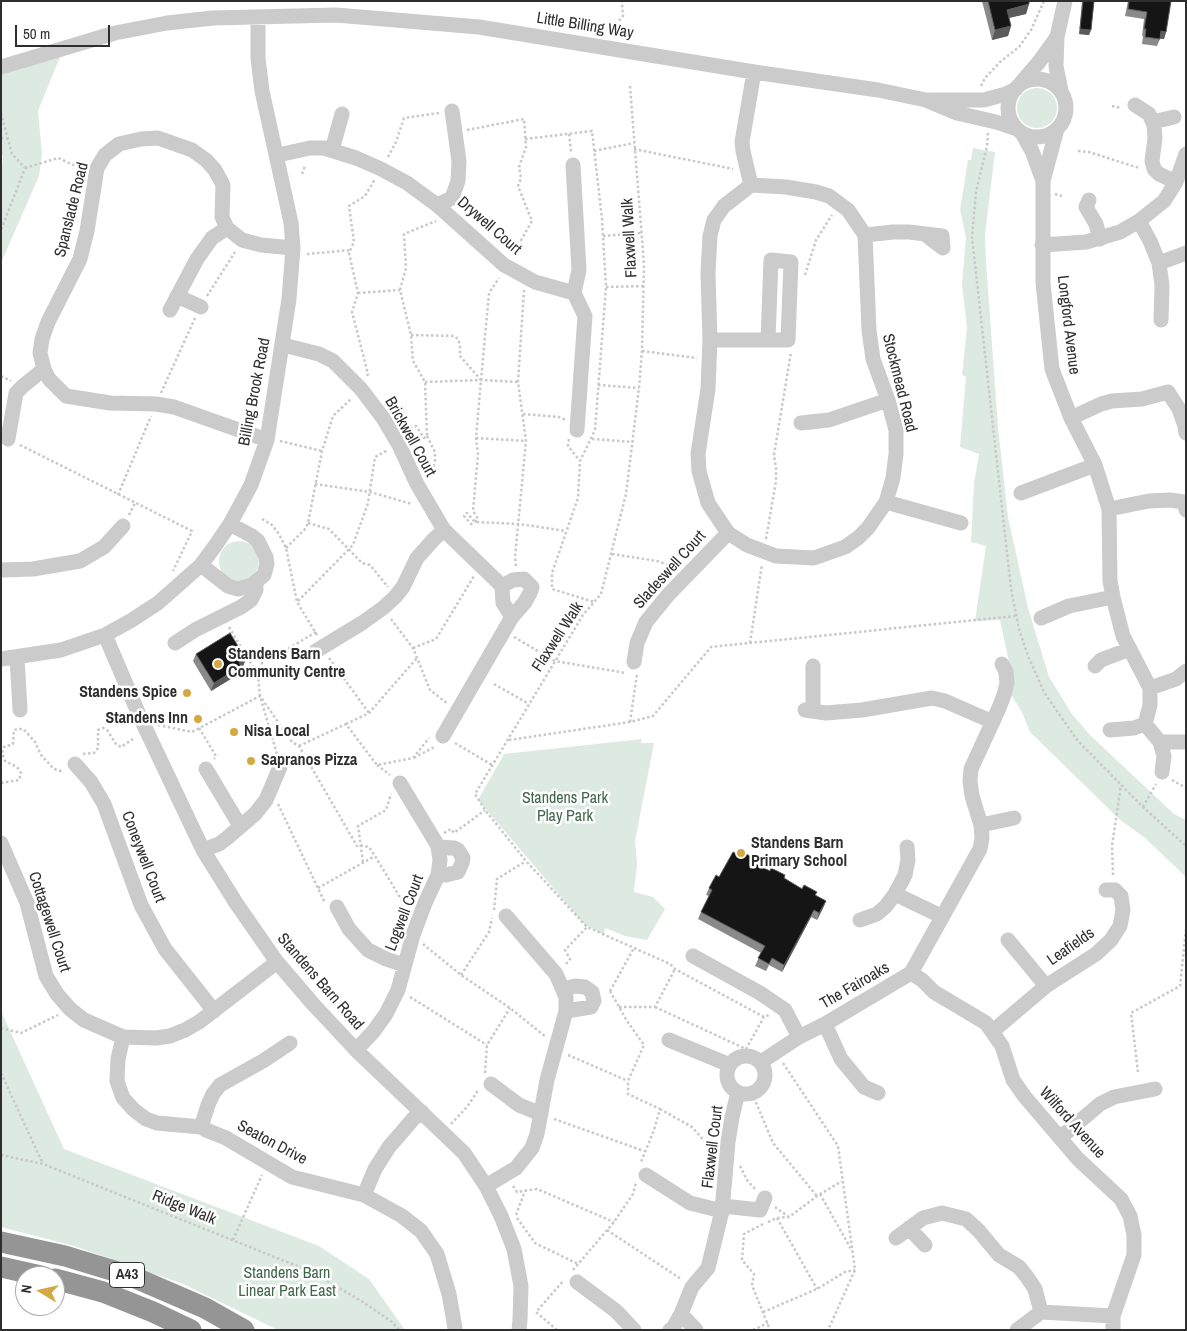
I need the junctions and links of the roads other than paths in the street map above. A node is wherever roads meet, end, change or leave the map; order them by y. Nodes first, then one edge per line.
1 (1066, 1) edge
2 (258, 18) junction
3 (1057, 37) junction
4 (1, 67) edge
5 (754, 72) junction
6 (1018, 86) junction
7 (1061, 92) junction
8 (926, 100) junction
9 (1128, 107) road end
10 (452, 111) road end
11 (342, 114) dead end
12 (1174, 117) dead end
13 (1154, 125) junction
14 (1057, 129) junction
15 (1019, 131) junction
16 (332, 150) junction
17 (1186, 154) edge
18 (278, 155) junction
19 (573, 165) road end
20 (750, 179) junction
21 (1042, 181) junction
22 (1176, 182) junction
23 (1088, 200) dead end
24 (438, 205) junction
25 (1139, 221) junction
26 (227, 228) junction
27 (926, 234) dead end
28 (865, 235) junction
29 (1100, 238) junction
30 (1042, 245) junction
31 (300, 251) junction
32 (1186, 253) edge
33 (1159, 263) junction
34 (574, 293) junction
35 (177, 296) junction
36 (201, 306) road end
37 (170, 310) dead end
38 (1162, 320) dead end
39 (710, 340) junction
40 (768, 340) junction
41 (283, 345) junction
42 (44, 370) junction
43 (888, 400) junction
44 (1072, 418) junction
45 (801, 423) dead end
46 (572, 431) road end
47 (1186, 433) edge
48 (8, 439) road end
49 (273, 440) junction
50 (1096, 465) junction
51 (1021, 493) dead end
52 (1185, 501) edge
53 (886, 502) junction
54 (1109, 509) junction
55 (961, 523) dead end
56 (230, 524) junction
57 (123, 526) dead end
58 (444, 530) junction
59 (728, 533) junction
60 (200, 565) junction
61 (1, 570) edge
62 (256, 583) junction
63 (502, 586) junction
64 (1112, 597) junction
65 (512, 617) junction
66 (1041, 618) dead end
67 (106, 634) junction
68 (176, 643) dead end
69 (319, 649) road end
70 (1130, 649) junction
71 (17, 657) junction
72 (1, 658) edge
73 (1002, 664) dead end
74 (813, 666) dead end
75 (1095, 666) dead end
76 (635, 669) road end
77 (1186, 672) edge
78 (1150, 688) junction
79 (20, 710) dead end
80 (993, 722) junction
81 (1145, 724) junction
82 (1110, 730) dead end
83 (446, 738) road end
84 (1160, 742) junction
85 (1186, 742) edge
86 (76, 764) road end
87 (206, 768) road end
88 (280, 768) road end
89 (1162, 772) road end
90 (396, 788) road end
91 (1014, 818) dead end
92 (981, 825) junction
93 (240, 826) junction
94 (1, 843) edge
95 (436, 843) junction
96 (907, 847) dead end
97 (203, 850) junction
98 (438, 874) junction
99 (1106, 890) dead end
100 (895, 894) junction
101 (337, 907) road end
102 (506, 916) dead end
103 (941, 916) junction
104 (860, 920) dead end
105 (1008, 940) dead end
106 (693, 956) dead end
107 (277, 962) junction
108 (404, 965) junction
109 (911, 973) junction
110 (1046, 986) junction
111 (563, 989) junction
112 (214, 1011) junction
113 (566, 1011) junction
114 (825, 1024) junction
115 (993, 1031) junction
116 (123, 1037) junction
117 (798, 1037) junction
118 (669, 1040) dead end
119 (290, 1043) dead end
120 (356, 1050) junction
121 (761, 1062) junction
122 (730, 1065) junction
123 (485, 1084) road end
124 (1155, 1089) dead end
125 (745, 1092) junction
126 (878, 1093) dead end
127 (422, 1112) junction
128 (541, 1114) junction
129 (200, 1128) junction
130 (1060, 1138) junction
131 (641, 1172) road end
132 (486, 1186) junction
133 (364, 1195) junction
134 (764, 1198) road end
135 (723, 1208) junction
136 (909, 1228) junction
137 (896, 1238) dead end
138 (3, 1242) edge
139 (925, 1245) dead end
140 (2, 1267) edge
141 (15, 1270) edge
142 (572, 1276) road end
143 (65, 1282) edge
144 (205, 1308) junction
145 (1041, 1312) junction
146 (681, 1314) junction
147 (1113, 1323) edge
148 (456, 1328) dead end
149 (191, 1330) edge
150 (229, 1330) edge
151 (244, 1330) edge
152 (519, 1330) edge
153 (634, 1330) edge
154 (670, 1330) edge
155 (696, 1330) edge
156 (1017, 1330) edge

1 - 3 street
2 - 4 street, Little Billing Way
2 - 5 street, Little Billing Way
2 - 18 street, Billing Brook Road
3 - 6 street
3 - 7 street
5 - 8 street, Little Billing Way
5 - 20 street
6 - 7 street, Little Billing Way
6 - 8 street, Little Billing Way
6 - 15 street
7 - 14 street
8 - 15 street, Little Billing Way
9 - 13 street
10 - 24 street, Drywell Court
11 - 16 street
12 - 13 street
13 - 22 street
14 - 15 street, Little Billing Way
14 - 21 street, Longford Avenue
15 - 21 street, Longford Avenue
16 - 18 street, Drywell Court
16 - 24 street, Drywell Court
17 - 22 street
18 - 31 street, Billing Brook Road
19 - 34 street
20 - 28 street
20 - 39 street, Stockmead Road
21 - 30 street, Longford Avenue
22 - 25 street
23 - 29 street
24 - 34 street, Drywell Court
25 - 29 street
25 - 33 street
26 - 31 street
26 - 35 street
26 - 42 street, Spanslade Road
27 - 28 street
28 - 43 street, Stockmead Road
29 - 30 street
30 - 44 street, Longford Avenue
31 - 41 street, Billing Brook Road
32 - 33 street
33 - 38 street
34 - 46 street
35 - 36 street
35 - 37 street
39 - 40 street
39 - 59 street, Stockmead Road
40 - 40 street
41 - 49 street, Billing Brook Road
41 - 58 street, Brickwell Court
42 - 48 street
42 - 49 street
43 - 45 street
43 - 53 street, Stockmead Road
44 - 47 street
44 - 50 street, Longford Avenue
49 - 56 street, Billing Brook Road
50 - 51 street
50 - 54 street, Longford Avenue
52 - 54 street
53 - 55 street
53 - 59 street, Stockmead Road
54 - 64 street, Longford Avenue
56 - 60 street, Billing Brook Road
56 - 62 street
57 - 61 street
58 - 63 street, Brickwell Court
58 - 69 street
59 - 76 street, Sladeswell Court
60 - 62 street
60 - 67 street, Billing Brook Road
62 - 68 street
63 - 65 street, Brickwell Court
63 - 65 street
64 - 66 street
64 - 70 street, Longford Avenue
65 - 83 street
67 - 71 street, Billing Brook Road
67 - 97 street, Standens Barn Road
70 - 75 street
70 - 78 street, Longford Avenue
71 - 72 street, Billing Brook Road
71 - 79 street
73 - 80 street, The Fairoaks
74 - 80 street
77 - 78 street
78 - 81 street
80 - 92 street, The Fairoaks
81 - 82 street
81 - 84 street
84 - 85 street
84 - 89 street
86 - 112 street, Coneywell Court
87 - 93 street
88 - 93 street
90 - 95 street
91 - 92 street
92 - 103 street, The Fairoaks
93 - 97 street
94 - 116 street, Cottagewell Court
95 - 98 street, Logwell Court
95 - 98 street, Logwell Court
96 - 100 street
97 - 107 street, Standens Barn Road
98 - 108 street, Logwell Court
99 - 110 street, Leafields
100 - 103 street
100 - 104 street
101 - 108 street, Logwell Court
102 - 111 street
103 - 109 street, The Fairoaks
105 - 110 street, Leafields
106 - 117 street
107 - 112 street, Cottagewell Court
107 - 120 street, Standens Barn Road
108 - 120 street, Logwell Court
109 - 114 street, The Fairoaks
109 - 115 street, Wilford Avenue
110 - 115 street, Leafields
111 - 113 street
111 - 113 street
112 - 116 street, Cottagewell Court
113 - 128 street
114 - 117 street, The Fairoaks
114 - 126 street
115 - 130 street, Wilford Avenue
116 - 129 street, Seaton Drive
117 - 121 street, The Fairoaks
118 - 122 street
119 - 129 street
120 - 127 street, Standens Barn Road
121 - 122 street
121 - 125 street, Flaxwell Court
122 - 125 street, Flaxwell Court
123 - 128 street
124 - 130 street
125 - 135 street, Flaxwell Court
127 - 132 street, Standens Barn Road
127 - 133 street
128 - 132 street
129 - 133 street, Seaton Drive
130 - 147 street, Wilford Avenue
131 - 135 street, Flaxwell Court
132 - 152 street, Standens Barn Road
133 - 148 street, Seaton Drive
134 - 135 street, Flaxwell Court
135 - 146 street, Flaxwell Court
136 - 137 street
136 - 139 street
136 - 145 street
138 - 144 highway, A43
140 - 141 highway
142 - 153 street
143 - 149 highway, A43
144 - 150 highway
144 - 151 highway, A43
145 - 147 street
145 - 156 street
146 - 154 street, Flaxwell Court
146 - 155 street

